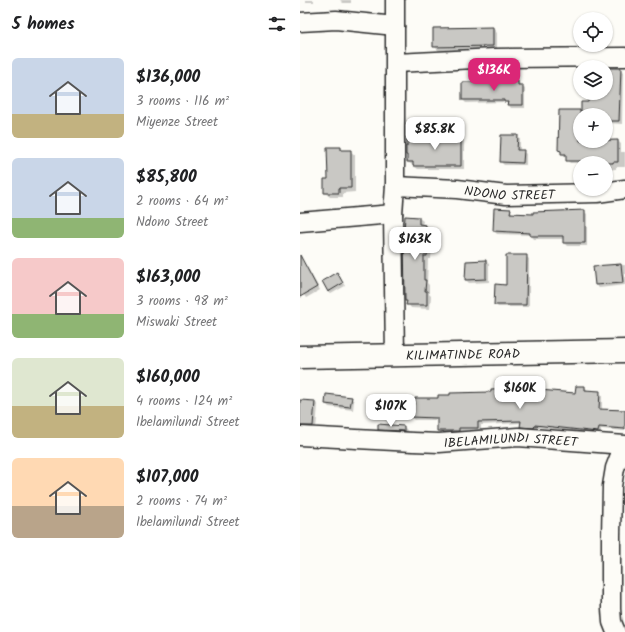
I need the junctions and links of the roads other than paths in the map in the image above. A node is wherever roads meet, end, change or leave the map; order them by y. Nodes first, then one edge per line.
1 (395, 0) edge
2 (300, 22) edge
3 (395, 26) junction
4 (625, 57) edge
5 (396, 63) junction
6 (395, 186) junction
7 (625, 189) edge
8 (392, 214) junction
9 (300, 222) edge
10 (625, 352) edge
11 (395, 356) junction
12 (300, 357) edge
13 (300, 436) edge
14 (625, 445) edge
15 (625, 449) edge
16 (616, 632) edge

1 - 3 street
2 - 3 street
3 - 5 street
4 - 5 street
5 - 6 street
6 - 7 street, NDONO STREET
6 - 8 street
8 - 9 street
8 - 11 street
10 - 11 main road, KILIMATINDE ROAD
11 - 12 main road, KILIMATINDE ROAD
13 - 14 street, IBELAMILUNDI STREET
15 - 16 street

